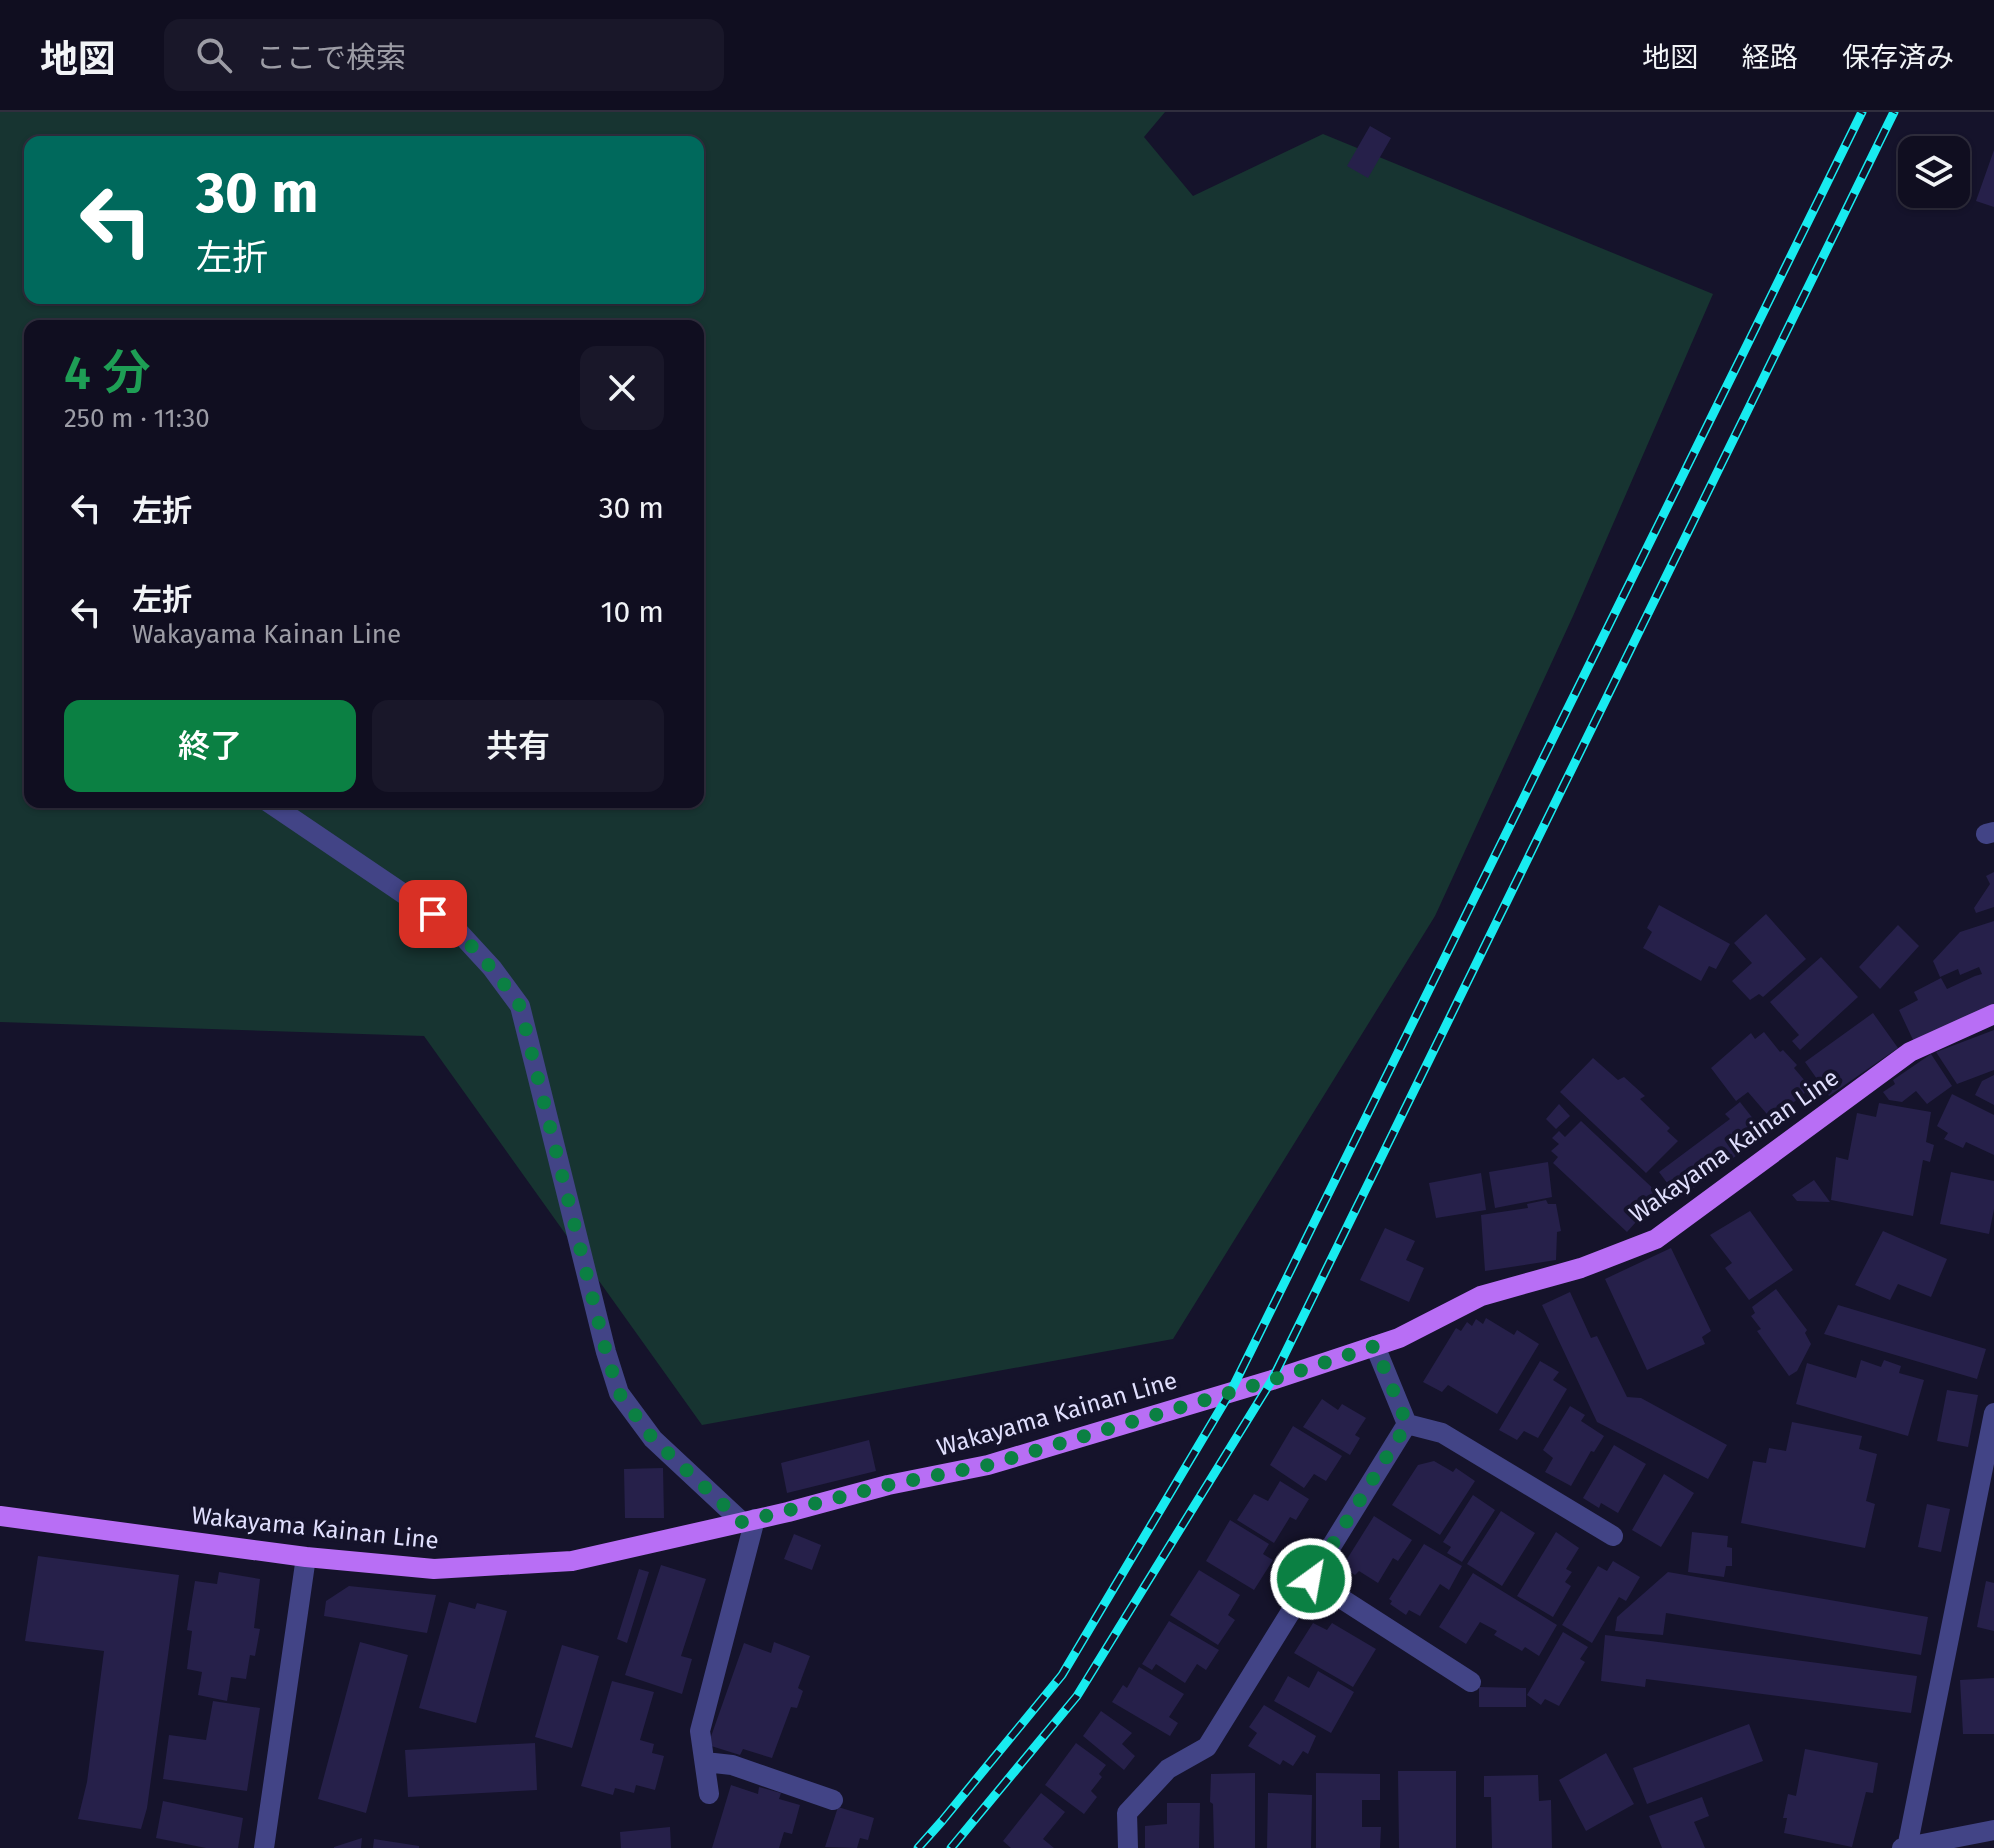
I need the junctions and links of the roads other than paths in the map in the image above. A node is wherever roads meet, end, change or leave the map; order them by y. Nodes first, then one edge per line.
1 (277, 808) edge
2 (1994, 1014) edge
3 (1375, 1346) junction
4 (1994, 1413) edge
5 (1407, 1424) junction
6 (0, 1516) edge
7 (748, 1521) junction
8 (1613, 1536) dead end
9 (306, 1557) junction
10 (1311, 1579) junction
11 (1471, 1682) dead end
12 (705, 1762) junction
13 (709, 1794) dead end
14 (833, 1800) dead end
15 (1994, 1830) edge
16 (264, 1848) edge
17 (1128, 1848) edge
18 (1905, 1848) edge

1 - 7 street
2 - 3 main road, Wakayama Kainan Line
3 - 5 street
3 - 7 main road, Wakayama Kainan Line
4 - 18 street
5 - 8 street
5 - 10 street
6 - 9 main road, Wakayama Kainan Line
7 - 9 main road, Wakayama Kainan Line
7 - 12 street
9 - 16 street
10 - 11 street
10 - 17 street
12 - 13 street
12 - 14 street
15 - 18 street

